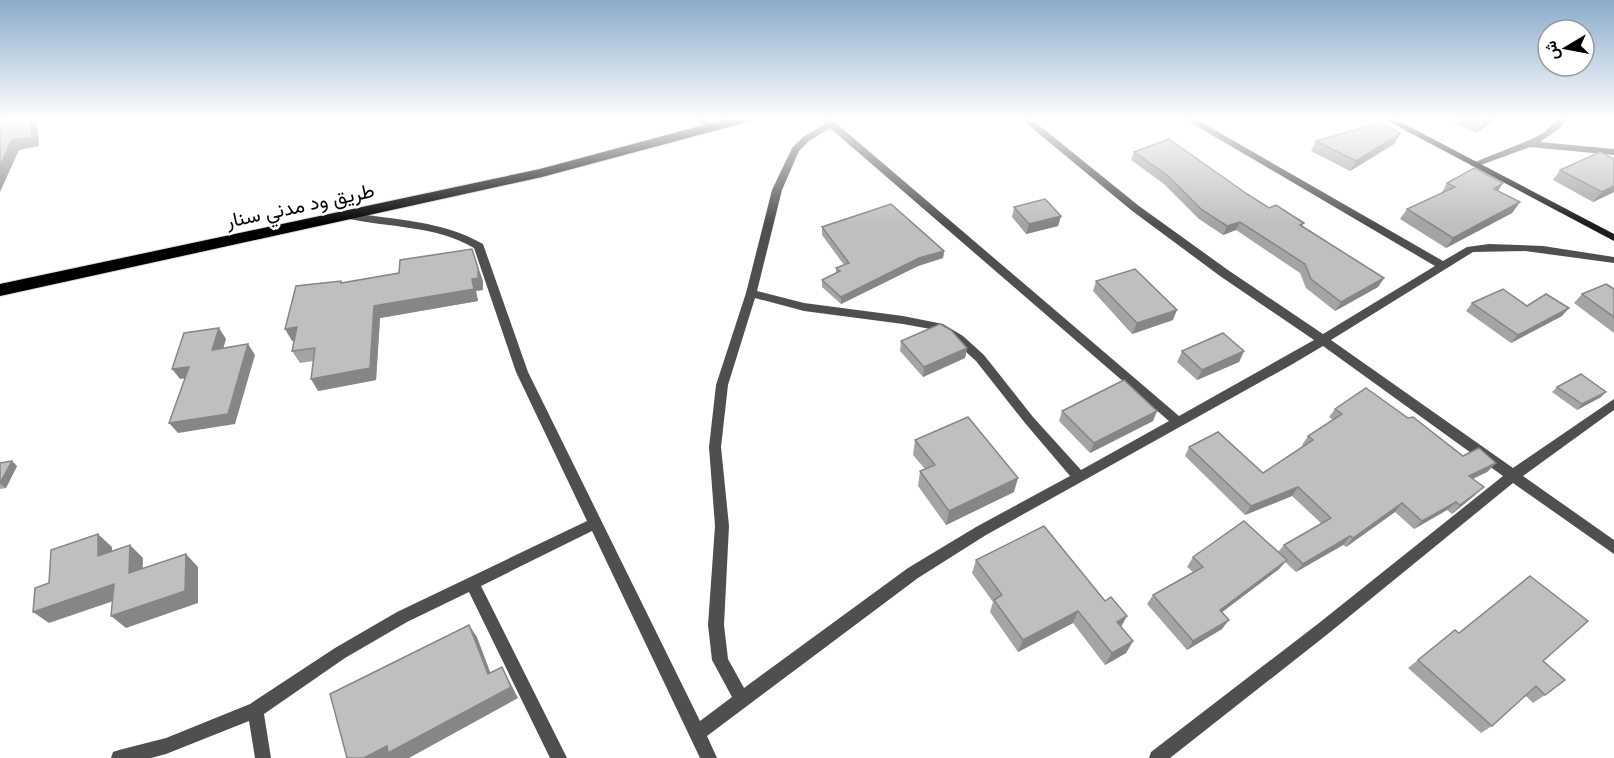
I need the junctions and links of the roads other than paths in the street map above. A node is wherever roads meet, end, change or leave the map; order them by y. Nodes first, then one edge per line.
1 (607, 153) edge
2 (793, 153) edge
3 (866, 153) edge
4 (1068, 153) edge
5 (1248, 153) edge
6 (1454, 153) edge
7 (1504, 153) edge
8 (1475, 164) junction
9 (348, 216) junction
10 (1614, 238) edge
11 (1614, 260) edge
12 (1443, 266) junction
13 (0, 291) edge
14 (751, 293) junction
15 (1323, 340) junction
16 (1614, 404) edge
17 (1178, 422) junction
18 (1512, 476) junction
19 (1079, 477) junction
20 (596, 523) junction
21 (1614, 548) edge
22 (472, 583) junction
23 (742, 700) junction
24 (255, 710) junction
25 (697, 733) junction
26 (119, 758) edge
27 (263, 758) edge
28 (559, 758) edge
29 (709, 758) edge
30 (1157, 758) edge

1 - 9 highway, طريق ود مدني سنار
2 - 14 street
3 - 17 street
4 - 15 street
5 - 12 street
6 - 8 street
7 - 8 street
8 - 10 street
9 - 13 highway, طريق ود مدني سنار
9 - 20 street
11 - 12 street
12 - 15 street
14 - 19 street
14 - 23 street
15 - 17 street
15 - 18 street
16 - 18 street
17 - 19 street
18 - 21 street
18 - 30 street
19 - 23 street
20 - 22 street
20 - 25 street
22 - 24 street
22 - 28 street
23 - 25 street
24 - 26 street
24 - 27 street
25 - 29 street

